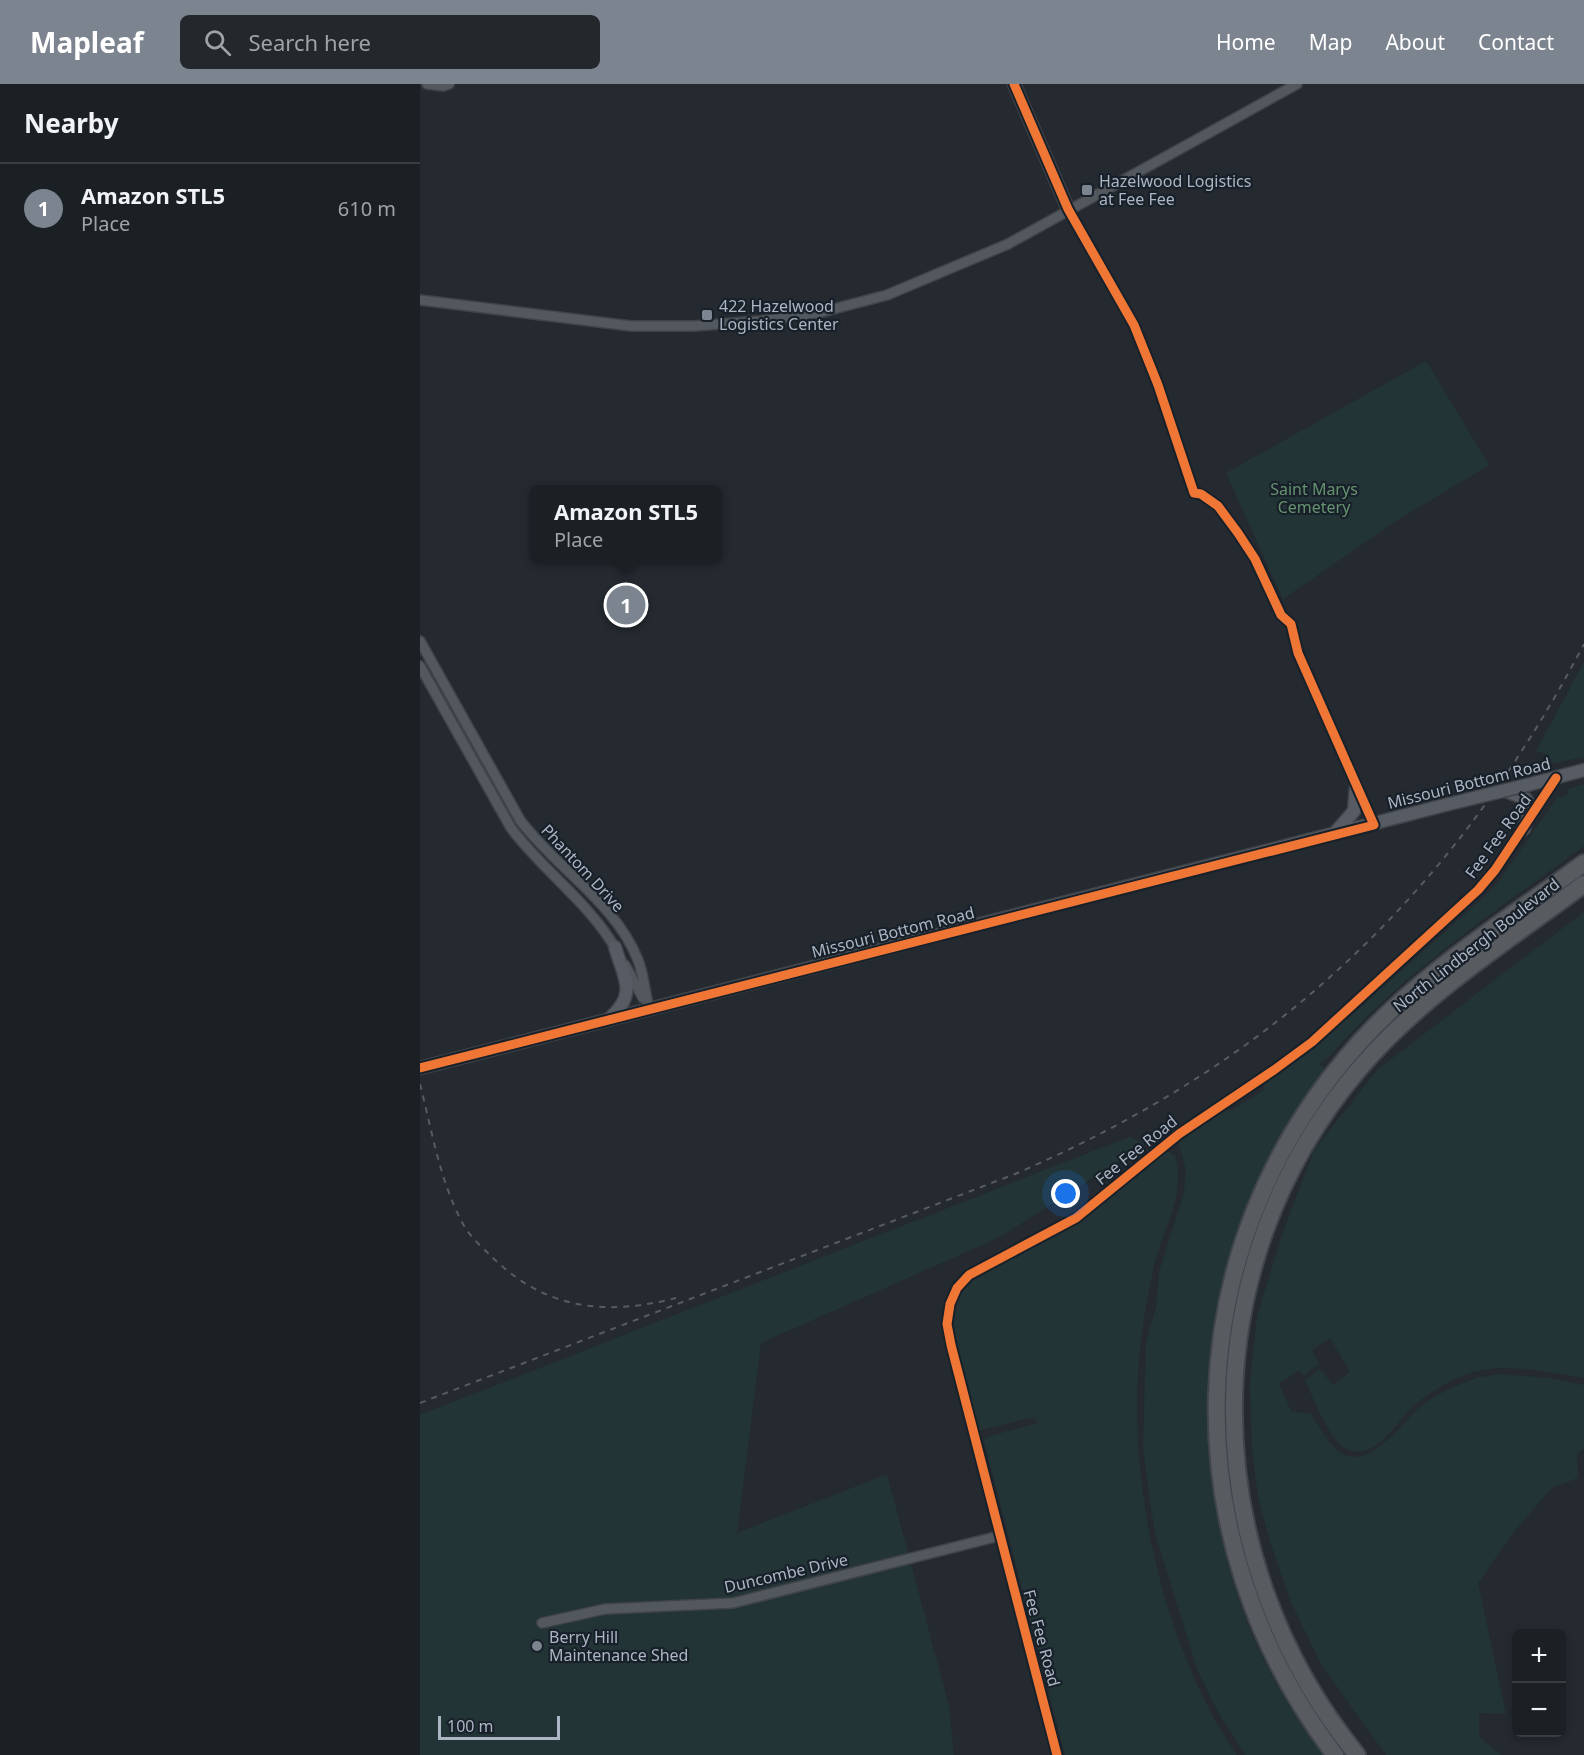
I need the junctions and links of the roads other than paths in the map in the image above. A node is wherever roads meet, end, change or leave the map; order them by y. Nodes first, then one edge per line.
1 (427, 84) edge
2 (449, 84) edge
3 (1014, 84) edge
4 (1297, 84) edge
5 (1068, 209) junction
6 (420, 300) edge
7 (1291, 624) dead end
8 (420, 641) edge
9 (420, 666) edge
10 (1584, 770) edge
11 (1556, 778) junction
12 (1356, 787) junction
13 (1506, 791) junction
14 (1374, 825) junction
15 (1524, 829) junction
16 (1333, 835) junction
17 (1584, 863) edge
18 (1584, 885) edge
19 (615, 947) junction
20 (649, 1009) junction
21 (608, 1020) junction
22 (420, 1068) edge
23 (999, 1536) junction
24 (542, 1623) dead end
25 (1057, 1755) edge
26 (1335, 1755) edge
27 (1357, 1755) edge

1 - 2 street
3 - 5 street
4 - 5 street
5 - 6 street
7 - 12 street
8 - 20 street, Phantom Drive
9 - 19 street, Phantom Drive
10 - 11 street, Missouri Bottom Road
11 - 13 street, Missouri Bottom Road, bridge
11 - 15 street, Fee Fee Road
12 - 14 street
12 - 16 street
13 - 14 street, Missouri Bottom Road, bridge
13 - 15 street
14 - 16 street, Missouri Bottom Road
15 - 23 street, Fee Fee Road
16 - 20 street, Missouri Bottom Road
17 - 26 highway, North Lindbergh Boulevard
18 - 27 highway, North Lindbergh Boulevard
19 - 20 street, Phantom Drive
19 - 21 street
20 - 21 street, Missouri Bottom Road
21 - 22 street, Missouri Bottom Road
23 - 24 street, Duncombe Drive
23 - 25 street, Fee Fee Road

